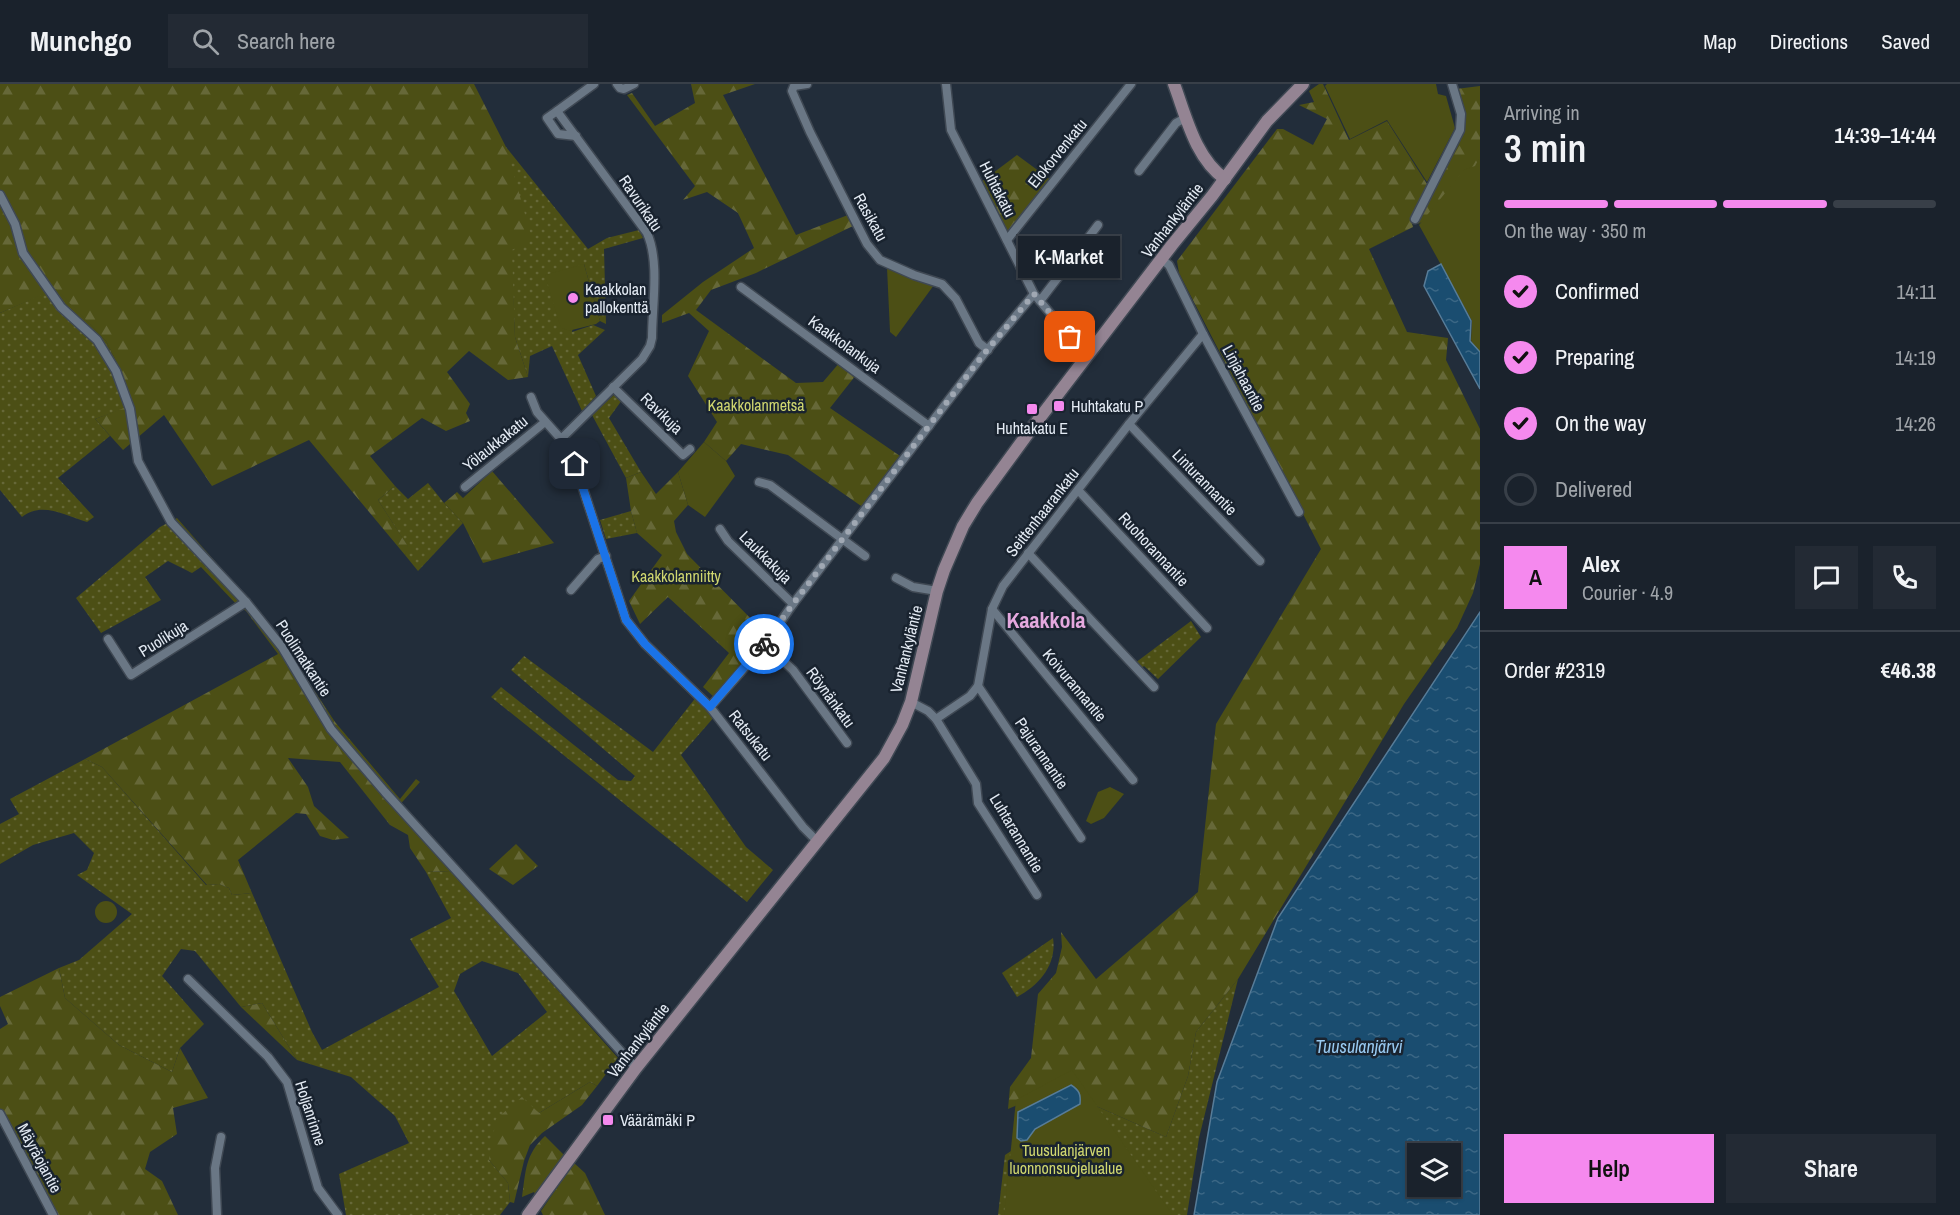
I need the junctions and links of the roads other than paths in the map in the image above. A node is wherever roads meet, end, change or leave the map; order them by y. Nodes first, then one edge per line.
1 (594, 84) edge
2 (617, 84) edge
3 (634, 84) edge
4 (807, 84) edge
5 (946, 84) edge
6 (1131, 84) edge
7 (1174, 84) edge
8 (1303, 84) edge
9 (1452, 84) edge
10 (557, 111) junction
11 (1187, 117) junction
12 (576, 136) junction
13 (1138, 171) dead end
14 (1225, 179) junction
15 (0, 195) edge
16 (1415, 219) dead end
17 (1098, 225) dead end
18 (1007, 240) junction
19 (1161, 259) junction
20 (741, 287) dead end
21 (1037, 298) junction
22 (1203, 334) junction
23 (988, 350) junction
24 (1089, 353) junction
25 (613, 387) junction
26 (531, 397) dead end
27 (545, 422) junction
28 (1129, 424) junction
29 (929, 426) junction
30 (561, 438) junction
31 (690, 449) dead end
32 (759, 482) dead end
33 (465, 487) dead end
34 (1078, 490) junction
35 (1299, 513) dead end
36 (720, 529) dead end
37 (842, 540) junction
38 (1028, 553) junction
39 (606, 556) junction
40 (865, 556) dead end
41 (1260, 561) dead end
42 (896, 578) dead end
43 (571, 590) dead end
44 (937, 591) junction
45 (246, 602) junction
46 (793, 604) junction
47 (992, 609) junction
48 (1207, 628) dead end
49 (108, 639) dead end
50 (765, 644) junction
51 (978, 686) junction
52 (1154, 687) dead end
53 (911, 702) junction
54 (710, 707) junction
55 (936, 719) junction
56 (847, 743) dead end
57 (1133, 780) dead end
58 (1081, 838) dead end
59 (818, 842) junction
60 (1037, 895) dead end
61 (188, 979) dead end
62 (636, 1068) junction
63 (0, 1114) edge
64 (221, 1137) dead end
65 (53, 1215) edge
66 (217, 1215) edge
67 (338, 1215) edge
68 (528, 1215) edge

1 - 10 street
2 - 3 street
4 - 23 street, Rasikatu
5 - 18 street, Huhtakatu
6 - 18 street, Elokorvenkatu
7 - 11 street
8 - 14 street, Vanhankyläntie
9 - 16 street
10 - 12 street, Ravurikatu
10 - 12 street, Ravurikatu
11 - 13 street
11 - 14 street
12 - 25 street, Ravurikatu
14 - 19 street, Vanhankyläntie
15 - 45 street, Puolimatkantie
17 - 21 street
18 - 21 street, Huhtakatu
19 - 22 street, Linjahaantie
19 - 24 street, Vanhankyläntie
20 - 29 street, Kaakkolankuja
21 - 23 street
21 - 24 street, Huhtakatu
22 - 28 street, Seittenhaarankatu
22 - 35 street, Linjahaantie
23 - 29 street
24 - 44 street, Vanhankyläntie
25 - 30 street, Ravurikatu
25 - 31 street, Ravikuja
26 - 27 street, Ratsukatu
27 - 30 street, Ratsukatu
27 - 33 street, Yölaukkakatu
28 - 34 street, Seittenhaarankatu
28 - 41 street, Linturannantie
29 - 37 street
30 - 39 street, Ratsukatu
32 - 37 street
34 - 38 street, Seittenhaarankatu
34 - 48 street, Ruohorannantie
36 - 46 street, Laukkakuja
37 - 40 street
37 - 46 street
38 - 47 street, Seittenhaarankatu
38 - 52 street
39 - 43 street
39 - 54 street, Ratsukatu
42 - 44 street
44 - 53 street, Vanhankyläntie
45 - 49 street, Puolikuja
45 - 62 street, Puolimatkantie
46 - 50 street
47 - 51 street, Seittenhaarankatu
47 - 57 street, Koivurannantie
50 - 54 street
50 - 56 street, Röynänkatu
51 - 55 street
51 - 58 street, Pajurannantie
53 - 55 street, Luhtarannantie
53 - 59 street, Vanhankyläntie
54 - 59 street, Ratsukatu
55 - 60 street, Luhtarannantie
59 - 62 street, Vanhankyläntie
61 - 67 street, Holjanrinne
62 - 68 street, Vanhankyläntie
63 - 65 street, Mäyräojantie
64 - 66 street

